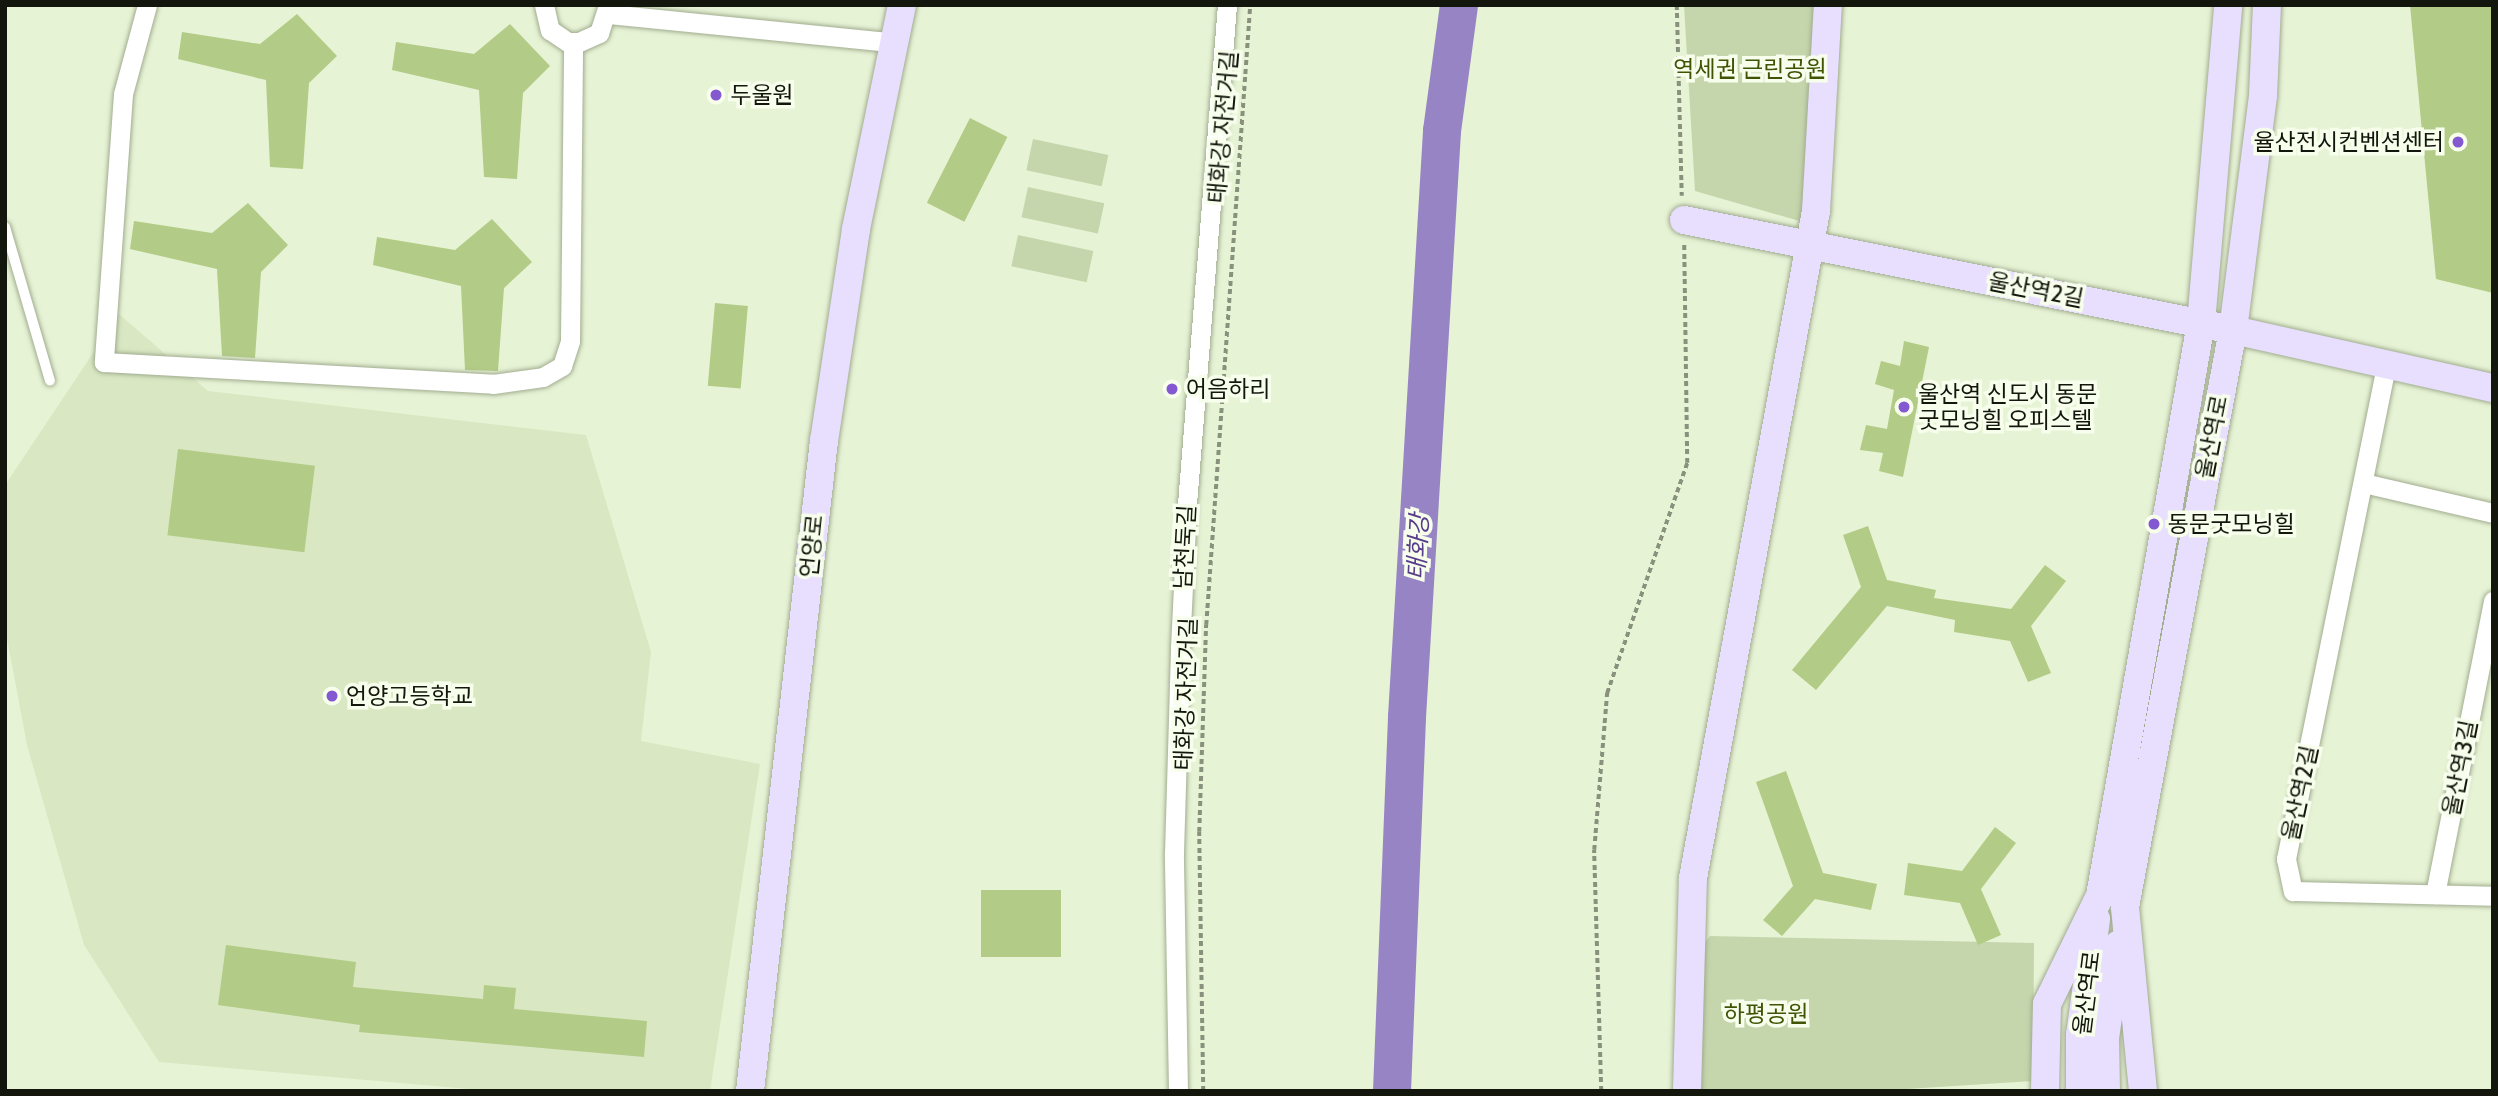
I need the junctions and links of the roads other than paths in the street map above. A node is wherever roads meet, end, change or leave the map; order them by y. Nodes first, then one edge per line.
1 (147, 5) edge
2 (544, 5) edge
3 (902, 5) edge
4 (1227, 5) edge
5 (1828, 5) edge
6 (2228, 5) edge
7 (2267, 5) edge
8 (608, 10) edge
9 (573, 42) junction
10 (896, 43) junction
11 (1684, 220) road end
12 (5, 227) edge
13 (1810, 245) junction
14 (2201, 323) junction
15 (2233, 330) junction
16 (2386, 366) junction
17 (50, 381) dead end
18 (2493, 388) edge
19 (2363, 483) junction
20 (2493, 513) edge
21 (2493, 601) edge
22 (2435, 894) junction
23 (2100, 896) junction
24 (2493, 896) edge
25 (2125, 907) junction
26 (750, 1091) edge
27 (1178, 1091) edge
28 (1687, 1091) edge
29 (2045, 1091) edge
30 (2080, 1091) edge
31 (2106, 1091) edge
32 (2143, 1091) edge

1 - 9 street
2 - 9 street
3 - 10 main road, 언양로
4 - 27 street, 남천둑길
5 - 13 main road
6 - 14 main road, 울산역로
7 - 15 main road, 울산역로
8 - 9 street
8 - 10 street
10 - 26 main road, 언양로
11 - 13 main road, 울산역2길
12 - 17 lane
13 - 14 main road, 울산역2길
13 - 28 main road
14 - 15 main road, 울산역2길
14 - 23 main road, 울산역로
15 - 16 main road, 울산역2길
15 - 25 main road, 울산역로
16 - 18 main road, 울산역2길
16 - 19 street, 울산역2길
19 - 20 street
19 - 22 street, 울산역2길
21 - 22 street, 울산역3길
22 - 24 street
23 - 29 main road, 울산역로
23 - 30 main road, 울산역로
25 - 31 main road, 울산역로
25 - 32 main road, 울산역로

